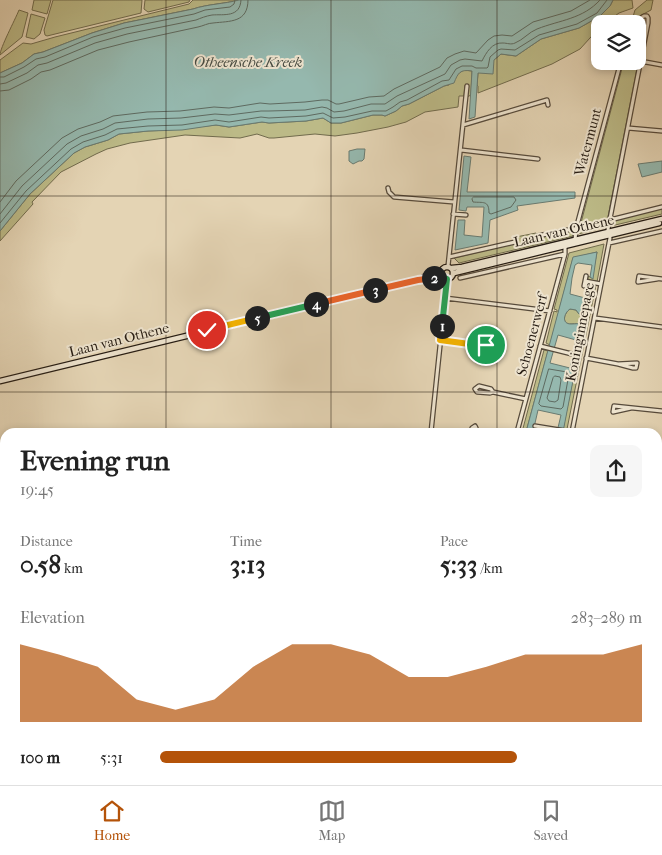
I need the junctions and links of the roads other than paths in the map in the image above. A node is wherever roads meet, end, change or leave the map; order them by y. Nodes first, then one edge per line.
1 (646, 16) edge
2 (646, 32) edge
3 (646, 62) edge
4 (662, 65) edge
5 (619, 70) edge
6 (638, 70) edge
7 (467, 86) dead end
8 (548, 105) dead end
9 (464, 125) junction
10 (628, 128) junction
11 (662, 131) edge
12 (460, 150) junction
13 (538, 159) dead end
14 (388, 188) dead end
15 (454, 202) junction
16 (662, 207) edge
17 (453, 214) junction
18 (466, 215) dead end
19 (610, 220) junction
20 (662, 221) edge
21 (576, 229) junction
22 (662, 231) edge
23 (609, 234) junction
24 (538, 236) dead end
25 (515, 242) dead end
26 (575, 242) junction
27 (609, 243) junction
28 (565, 244) junction
29 (565, 254) junction
30 (449, 257) junction
31 (472, 267) junction
32 (451, 269) junction
33 (441, 271) junction
34 (474, 275) junction
35 (586, 276) dead end
36 (445, 278) junction
37 (460, 278) dead end
38 (657, 279) junction
39 (662, 279) edge
40 (418, 280) junction
41 (585, 281) junction
42 (601, 284) junction
43 (584, 286) dead end
44 (445, 298) junction
45 (550, 310) junction
46 (594, 318) junction
47 (662, 327) edge
48 (440, 340) junction
49 (484, 346) junction
50 (540, 346) junction
51 (572, 354) dead end
52 (586, 358) junction
53 (618, 364) junction
54 (0, 381) edge
55 (493, 392) junction
56 (526, 399) junction
57 (631, 408) junction
58 (662, 411) edge
59 (535, 426) dead end
60 (431, 428) edge
61 (518, 428) edge
62 (546, 428) edge
63 (573, 428) edge

1 - 2 street, Koninginnepage
3 - 4 street
5 - 21 street, Watermunt
6 - 10 street, Koninginnepage
7 - 9 street
8 - 9 street
9 - 12 street
10 - 11 street
10 - 19 street, Koninginnepage
12 - 13 street
12 - 15 street
14 - 15 street
15 - 17 street
16 - 19 street
17 - 18 street
17 - 30 street
19 - 23 street, Koninginnepage
20 - 23 street, Laan van Othene
21 - 24 street
21 - 26 street, Watermunt
22 - 27 street, Laan van Othene
23 - 26 street, Laan van Othene
23 - 27 street, Koninginnepage
25 - 30 street
26 - 28 street, Laan van Othene
27 - 42 street, Koninginnepage
28 - 29 street, Schoenerwerf
28 - 31 street, Laan van Othene
29 - 34 street, Laan van Othene
29 - 45 street, Schoenerwerf
30 - 32 street
31 - 32 street, Laan van Othene
31 - 34 street
32 - 33 street, Laan van Othene
32 - 36 street
33 - 36 street
33 - 40 street, Laan van Othene
34 - 37 street, Laan van Othene
35 - 41 street
36 - 40 street, Laan van Othene
36 - 44 street
38 - 38 street
38 - 39 street
40 - 54 street, Laan van Othene
41 - 42 street
41 - 43 street
42 - 46 street, Koninginnepage
44 - 45 street
44 - 48 street
45 - 50 street, Schoenerwerf
46 - 47 street
46 - 52 street, Koninginnepage
48 - 49 street
48 - 60 street
49 - 49 street
50 - 51 street
50 - 56 street, Schoenerwerf
52 - 53 street
52 - 63 street, Koninginnepage
53 - 53 street
55 - 55 street
55 - 56 street
56 - 61 street, Schoenerwerf
57 - 57 street
57 - 58 street
59 - 62 street

